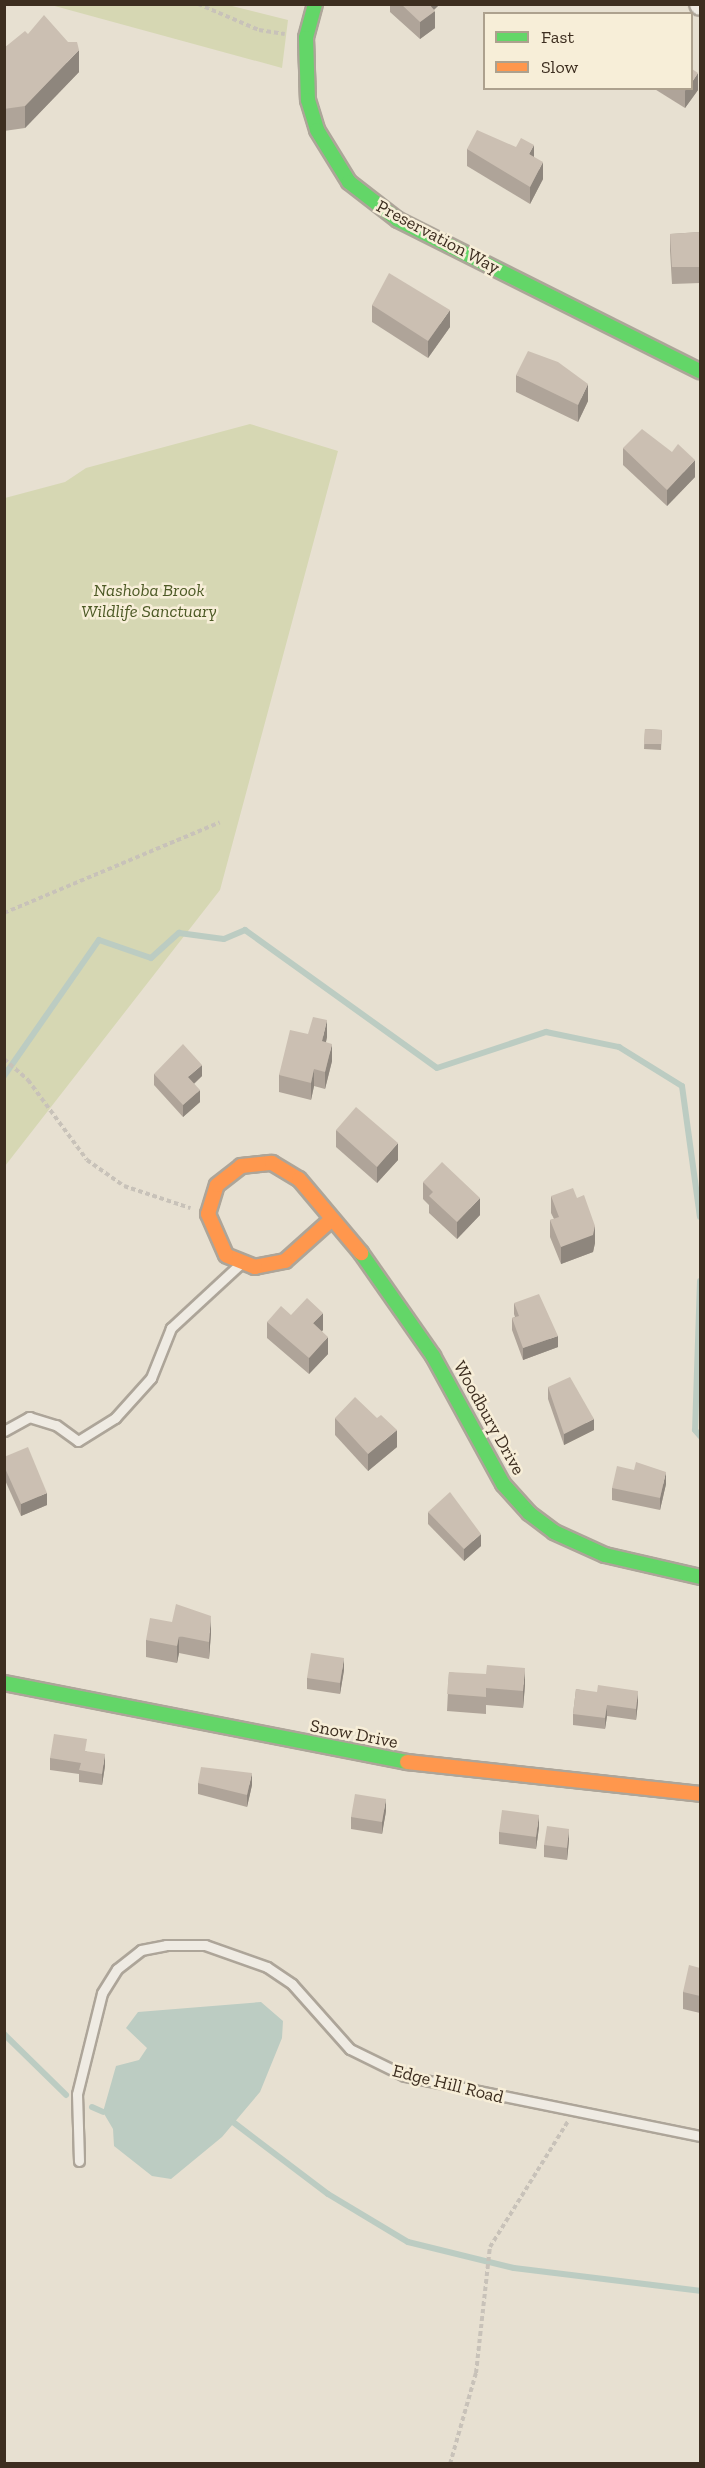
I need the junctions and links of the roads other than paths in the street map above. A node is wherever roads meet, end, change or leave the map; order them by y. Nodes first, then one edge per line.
1 (315, 4) edge
2 (700, 371) edge
3 (332, 1219) junction
4 (240, 1264) junction
5 (4, 1431) edge
6 (700, 1577) edge
7 (4, 1683) edge
8 (700, 1794) edge
9 (700, 2136) edge
10 (79, 2161) dead end

1 - 2 street, Preservation Way
3 - 4 street
3 - 4 street, Woodbury Drive
3 - 6 street, Woodbury Drive
4 - 5 lane
7 - 8 street, Snow Drive
9 - 10 lane, Edge Hill Road

